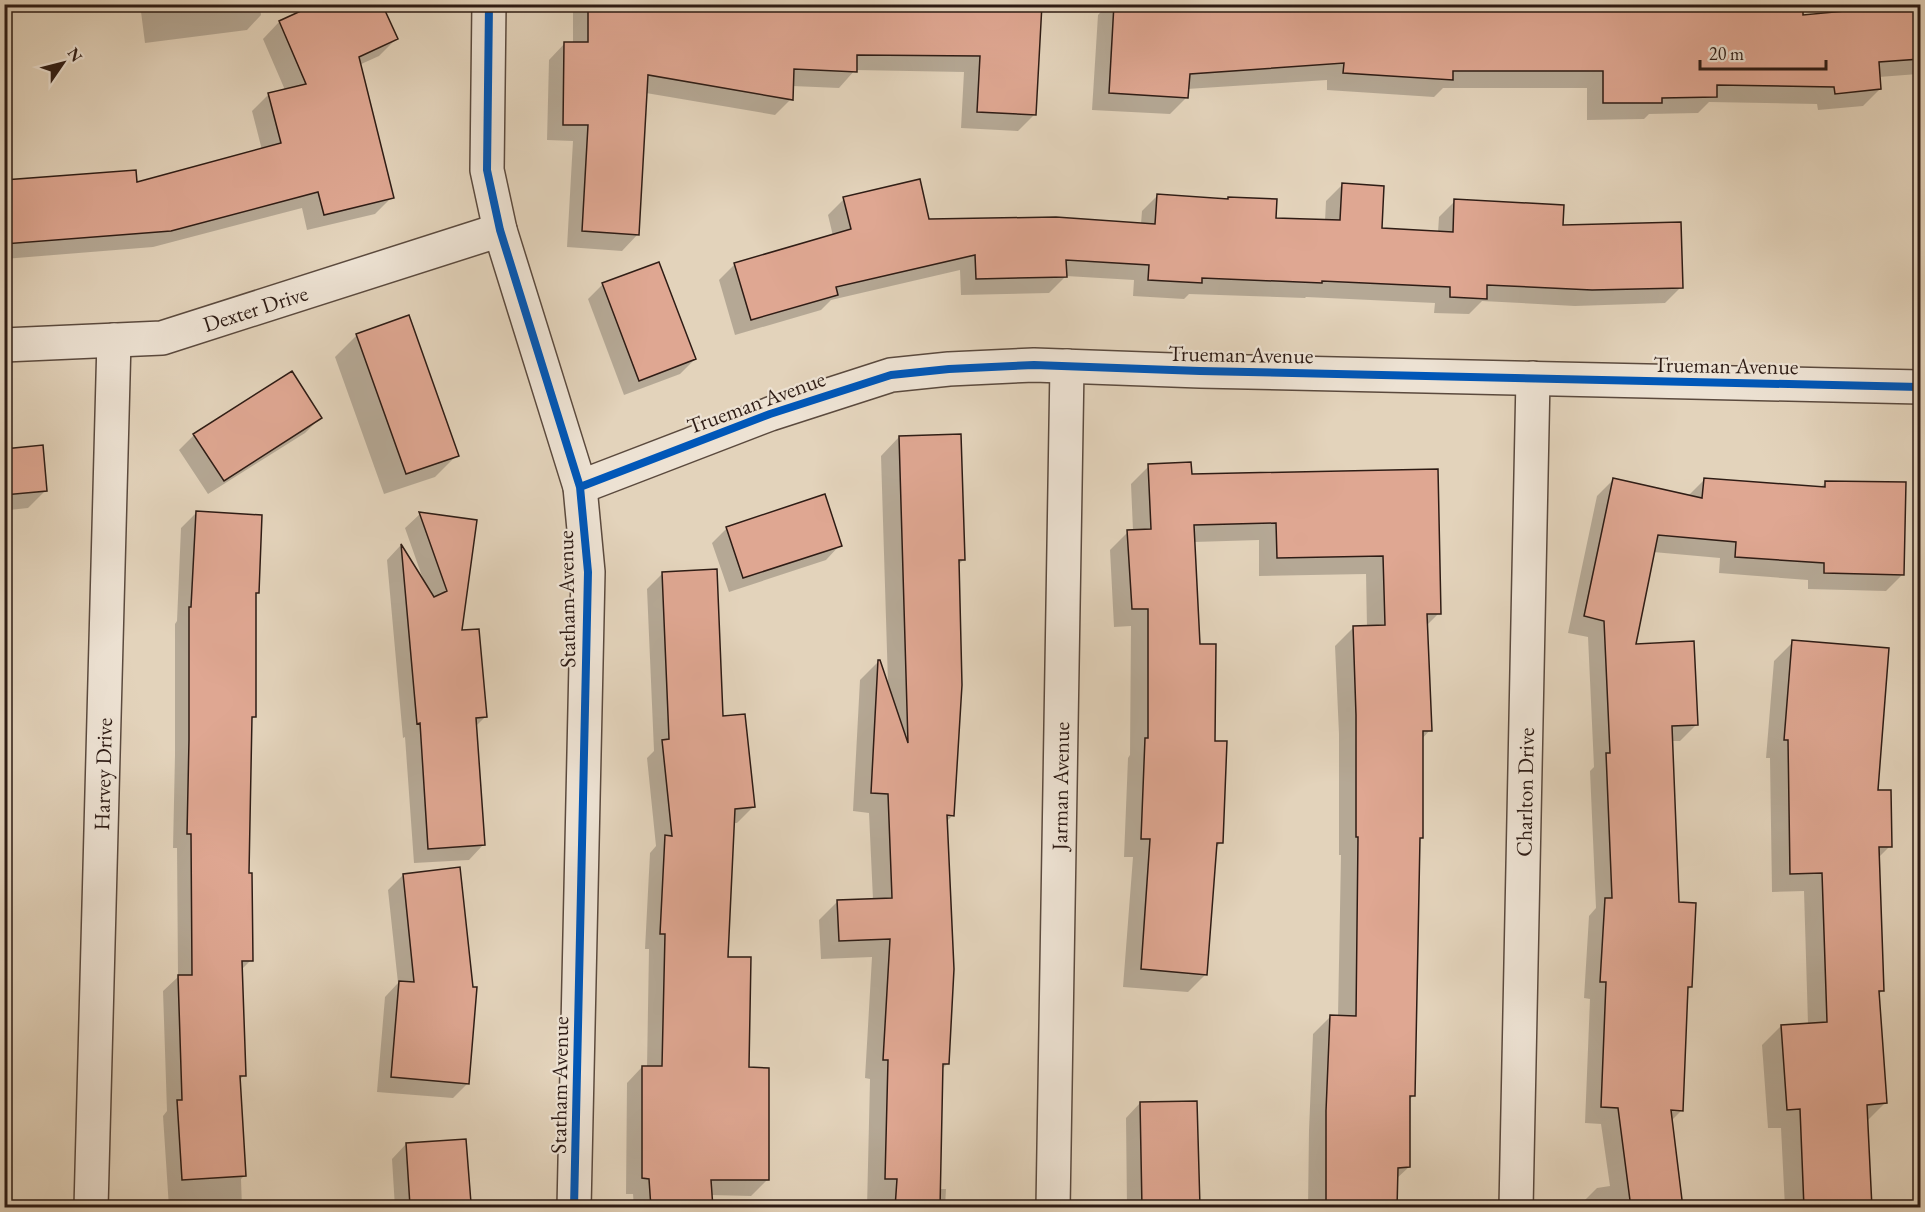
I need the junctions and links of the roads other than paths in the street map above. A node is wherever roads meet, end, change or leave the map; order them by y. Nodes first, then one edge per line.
1 (489, 4) edge
2 (500, 230) junction
3 (114, 340) junction
4 (4, 345) edge
5 (1067, 366) junction
6 (1533, 378) junction
7 (1920, 387) edge
8 (580, 486) junction
9 (91, 1208) edge
10 (574, 1208) edge
11 (1053, 1208) edge
12 (1516, 1208) edge

1 - 2 street, Statham Avenue
2 - 3 street, Dexter Drive
2 - 8 street, Statham Avenue
3 - 4 street, Dexter Drive
3 - 9 street, Harvey Drive
5 - 6 street, Trueman Avenue
5 - 8 street, Trueman Avenue
5 - 11 street, Jarman Avenue
6 - 7 street, Trueman Avenue
6 - 12 street, Charlton Drive
8 - 10 street, Statham Avenue

